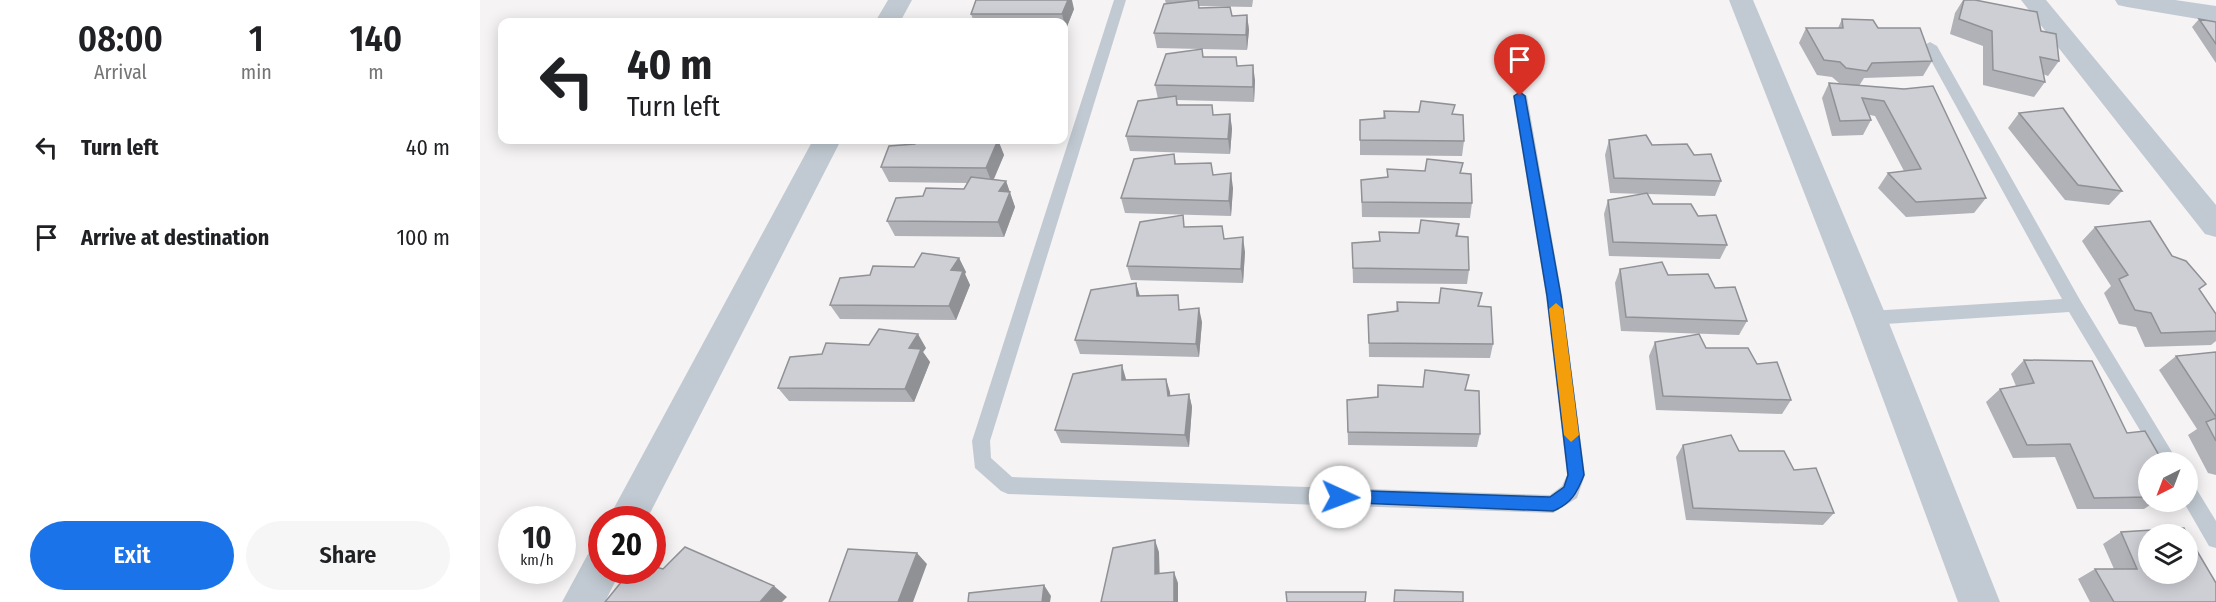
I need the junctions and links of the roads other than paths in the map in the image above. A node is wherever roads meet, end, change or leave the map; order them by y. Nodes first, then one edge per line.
1 (900, 0) edge
2 (1120, 0) edge
3 (1741, 0) edge
4 (2033, 0) edge
5 (2127, 0) edge
6 (2216, 14) edge
7 (890, 18) edge
8 (1930, 46) dead end
9 (1520, 96) dead end
10 (825, 144) edge
11 (2216, 226) edge
12 (2074, 305) junction
13 (1870, 318) junction
14 (2163, 452) edge
15 (634, 506) edge
16 (2198, 509) edge
17 (2216, 539) edge
18 (594, 584) edge
19 (584, 602) edge
20 (1979, 602) edge

1 - 7 street
2 - 9 lane
3 - 13 street
4 - 11 street
5 - 6 street
8 - 12 lane
10 - 15 street
12 - 13 lane
12 - 14 lane
13 - 20 street
16 - 17 lane
18 - 19 street

